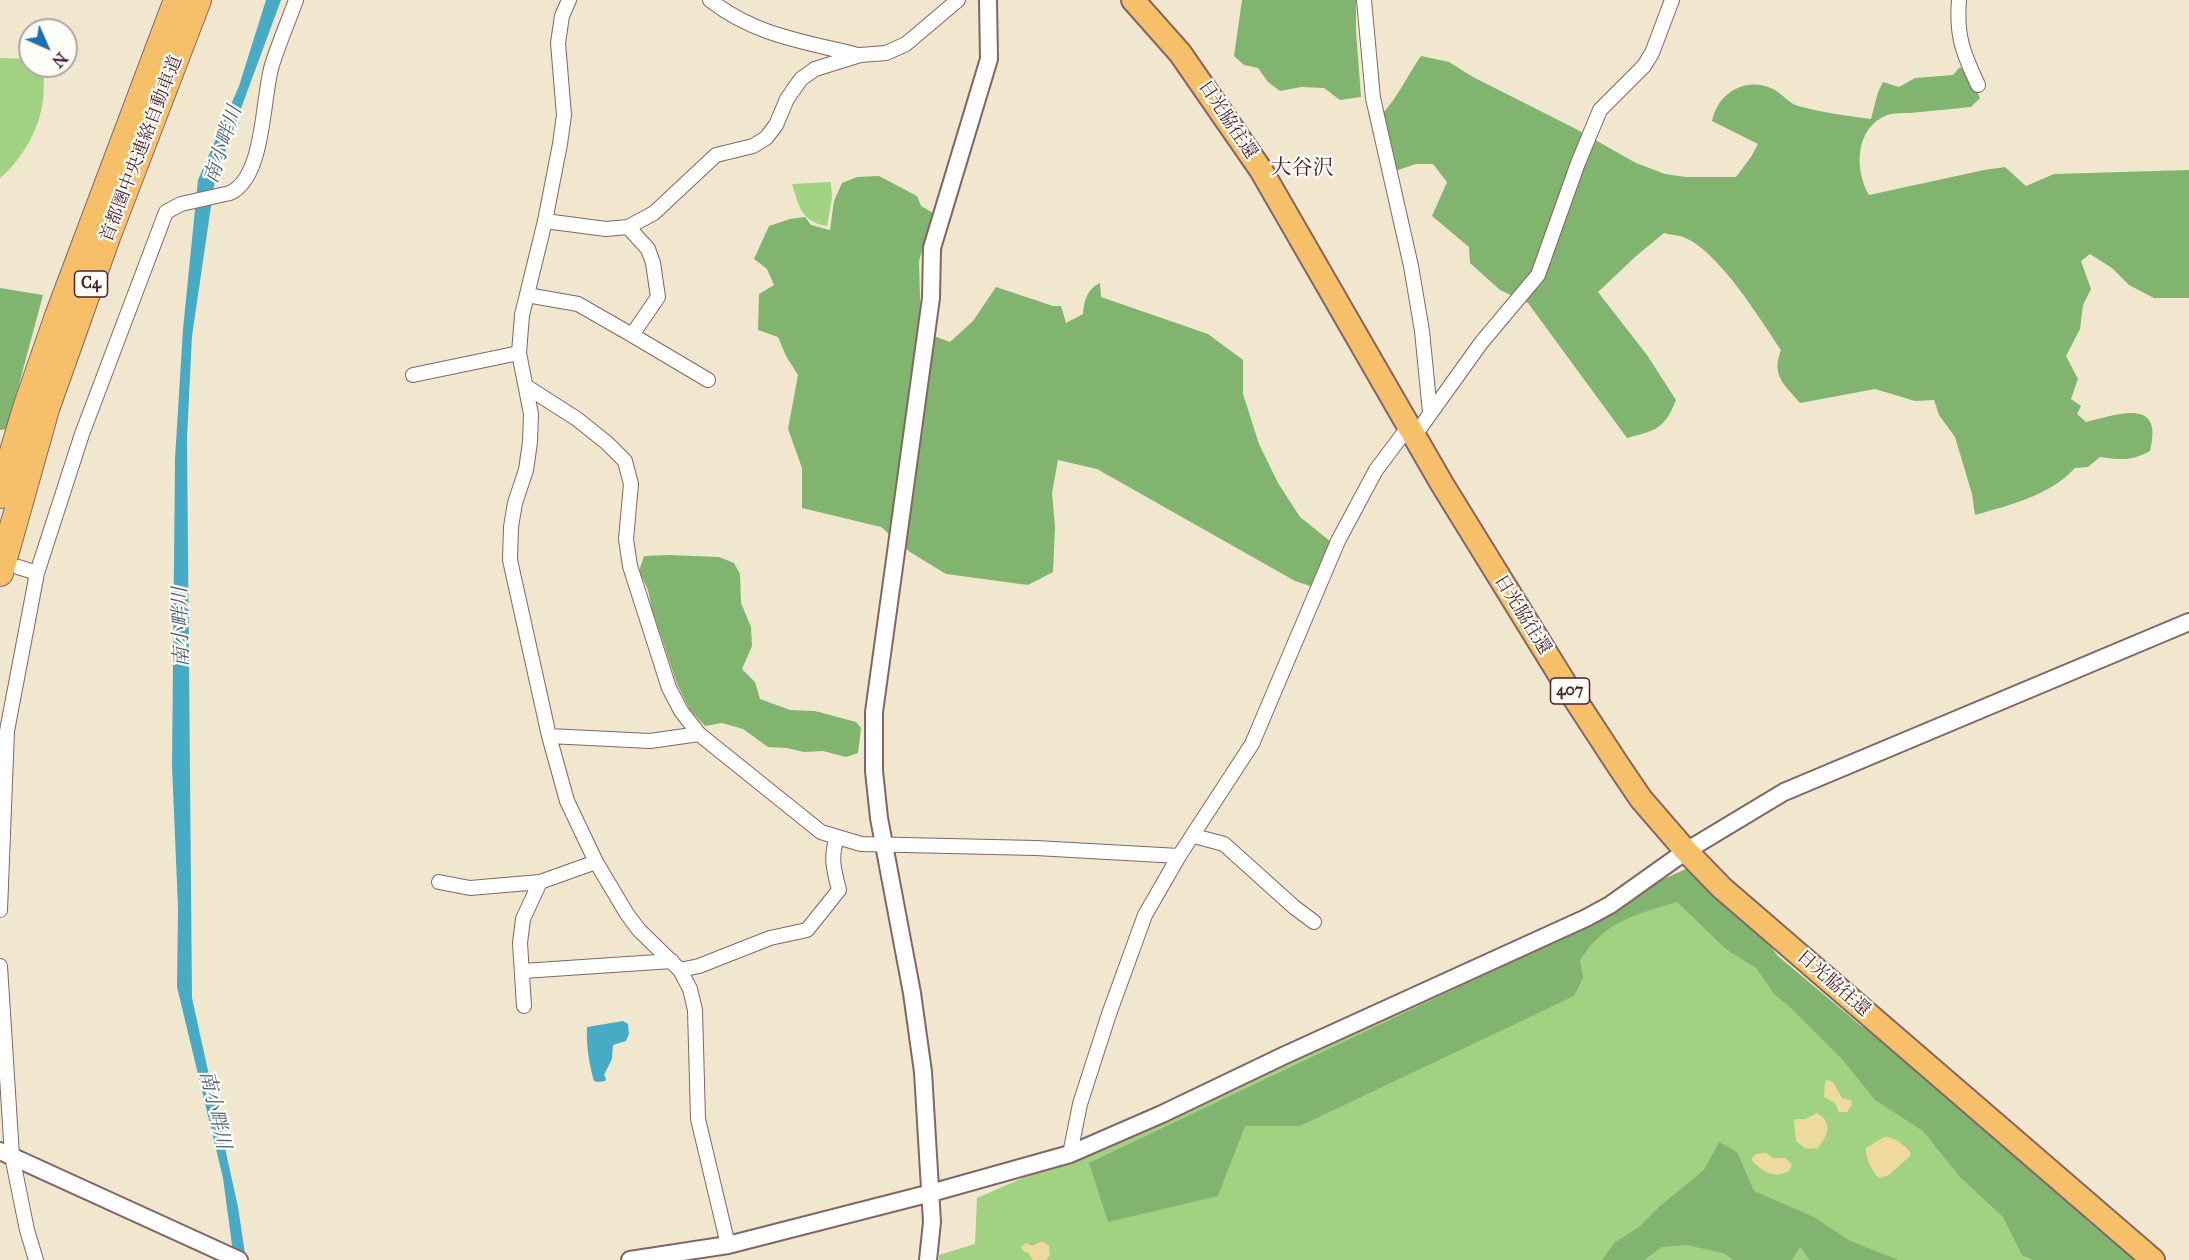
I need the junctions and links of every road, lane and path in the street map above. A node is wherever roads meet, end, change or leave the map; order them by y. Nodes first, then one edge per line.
1 (177, 0) edge
2 (198, 0) edge
3 (296, 0) edge
4 (569, 0) edge
5 (710, 0) edge
6 (958, 0) edge
7 (988, 0) edge
8 (1133, 0) edge
9 (1364, 0) edge
10 (1672, 0) edge
11 (1959, 0) edge
12 (860, 55) junction
13 (1978, 85) dead end
14 (545, 221) junction
15 (628, 227) junction
16 (527, 295) junction
17 (632, 336) junction
18 (519, 353) junction
19 (413, 375) dead end
20 (708, 380) dead end
21 (527, 387) junction
22 (1430, 412) junction
23 (1412, 431) junction
24 (0, 495) edge
25 (9, 570) edge
26 (37, 573) junction
27 (2189, 622) edge
28 (699, 734) junction
29 (549, 736) junction
30 (1194, 836) junction
31 (837, 837) junction
32 (883, 845) junction
33 (1686, 851) junction
34 (1179, 856) junction
35 (596, 862) junction
36 (439, 882) dead end
37 (540, 882) junction
38 (0, 910) edge
39 (1314, 922) dead end
40 (676, 965) junction
41 (0, 966) edge
42 (523, 971) junction
43 (524, 1006) dead end
44 (6, 1153) edge
45 (1070, 1154) junction
46 (931, 1193) junction
47 (728, 1245) junction
48 (36, 1260) edge
49 (238, 1260) edge
50 (630, 1260) edge
51 (928, 1260) edge
52 (2154, 1260) edge

1 - 24 highway, 首都圏中央連絡自動車道 / C4
2 - 25 highway, 首都圏中央連絡自動車道 / C4
3 - 26 street
4 - 14 street
5 - 12 street
6 - 12 street
7 - 32 street
8 - 23 highway, 日光脇往還 / 407
9 - 22 street
10 - 22 street
11 - 13 street
12 - 15 street
14 - 15 street
14 - 16 street
15 - 17 street
16 - 17 street
16 - 18 street
17 - 20 street
18 - 19 street
18 - 21 street
21 - 28 street
21 - 29 street
22 - 23 street
23 - 30 street
23 - 33 highway, 日光脇往還 / 407
25 - 26 street
26 - 38 street
27 - 33 street
28 - 29 street
28 - 31 street
29 - 35 street
30 - 34 street
30 - 39 street
31 - 32 street
31 - 40 street
32 - 34 street
32 - 46 street
33 - 45 street
33 - 52 highway, 日光脇往還 / 407
34 - 45 street
35 - 37 street
35 - 40 street
36 - 37 street
37 - 42 street
40 - 42 street
40 - 47 street
41 - 44 street
42 - 43 street
44 - 48 street
44 - 49 street
45 - 46 street
46 - 47 street
46 - 51 street
47 - 50 street

